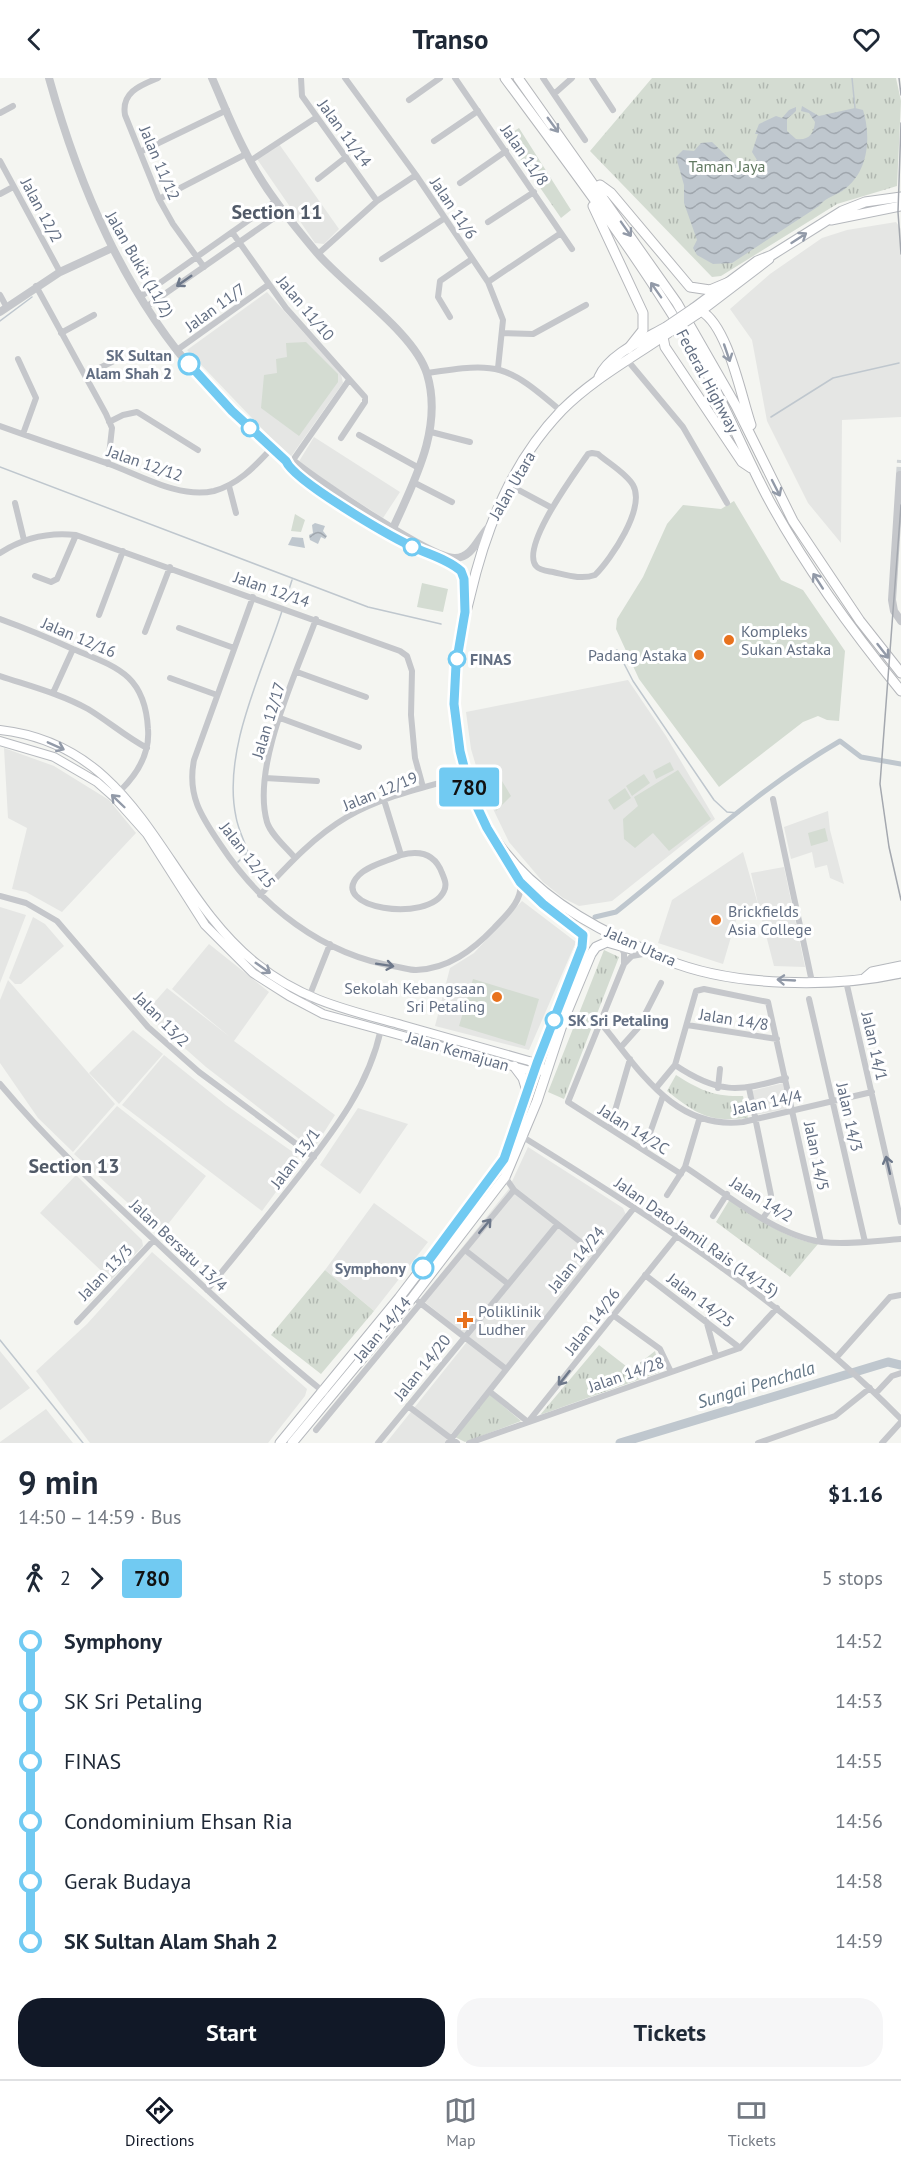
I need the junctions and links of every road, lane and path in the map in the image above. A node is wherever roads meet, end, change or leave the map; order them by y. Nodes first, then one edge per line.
1 (49, 78) edge
2 (54, 78) edge
3 (158, 78) edge
4 (213, 78) edge
5 (301, 78) edge
6 (440, 78) edge
7 (455, 78) edge
8 (505, 78) edge
9 (518, 78) edge
10 (543, 78) edge
11 (572, 78) edge
12 (592, 78) edge
13 (349, 79) edge
14 (554, 94) junction
15 (409, 100) dead end
16 (13, 106) dead end
17 (226, 110) junction
18 (613, 110) dead end
19 (478, 111) junction
20 (0, 113) edge
21 (316, 117) junction
22 (585, 140) dead end
23 (435, 141) dead end
24 (69, 143) junction
25 (506, 151) junction
26 (140, 152) junction
27 (248, 157) junction
28 (346, 157) junction
29 (0, 161) edge
30 (416, 175) junction
31 (318, 179) dead end
32 (593, 181) junction
33 (460, 183) dead end
34 (14, 187) junction
35 (585, 188) junction
36 (534, 192) junction
37 (0, 194) edge
38 (901, 197) edge
39 (159, 199) junction
40 (276, 201) junction
41 (377, 201) junction
42 (901, 206) edge
43 (889, 207) junction
44 (284, 211) junction
45 (901, 212) edge
46 (445, 218) junction
47 (826, 221) junction
48 (488, 222) dead end
49 (232, 232) junction
50 (561, 233) junction
51 (239, 242) junction
52 (112, 248) junction
53 (572, 249) dead end
54 (318, 254) junction
55 (772, 255) junction
56 (197, 257) junction
57 (382, 259) dead end
58 (472, 259) junction
59 (204, 267) junction
60 (60, 272) junction
61 (488, 282) junction
62 (729, 282) junction
63 (268, 285) junction
64 (36, 286) junction
65 (0, 295) edge
66 (140, 297) junction
67 (586, 305) dead end
68 (146, 307) junction
69 (3, 309) edge
70 (697, 311) junction
71 (94, 315) dead end
72 (450, 317) dead end
73 (666, 332) junction
74 (61, 333) junction
75 (503, 333) junction
76 (177, 350) junction
77 (628, 350) junction
78 (18, 358) dead end
79 (118, 358) dead end
80 (628, 361) junction
81 (498, 368) junction
82 (427, 373) junction
83 (85, 375) junction
84 (599, 378) junction
85 (349, 380) junction
86 (561, 411) junction
87 (109, 422) junction
88 (0, 426) edge
89 (431, 432) junction
90 (23, 434) junction
91 (359, 435) dead end
92 (341, 438) dead end
93 (470, 442) dead end
94 (272, 448) junction
95 (198, 450) dead end
96 (289, 463) junction
97 (764, 463) junction
98 (108, 464) junction
99 (419, 468) junction
100 (754, 470) junction
101 (900, 476) edge
102 (413, 482) junction
103 (509, 485) junction
104 (228, 486) junction
105 (452, 502) dead end
106 (15, 503) dead end
107 (726, 503) dead end
108 (552, 508) junction
109 (900, 511) edge
110 (236, 513) dead end
111 (488, 528) junction
112 (391, 531) junction
113 (76, 536) junction
114 (24, 540) junction
115 (123, 551) junction
116 (0, 553) edge
117 (170, 567) junction
118 (35, 576) dead end
119 (253, 597) junction
120 (465, 612) junction
121 (99, 615) dead end
122 (0, 619) edge
123 (315, 619) junction
124 (901, 621) edge
125 (178, 628) dead end
126 (145, 632) dead end
127 (234, 648) junction
128 (73, 649) junction
129 (297, 672) junction
130 (901, 673) edge
131 (0, 676) edge
132 (170, 678) dead end
133 (901, 691) edge
134 (53, 693) junction
135 (217, 695) junction
136 (366, 697) dead end
137 (280, 718) junction
138 (0, 730) edge
139 (0, 741) edge
140 (359, 747) dead end
141 (147, 748) junction
142 (465, 776) junction
143 (265, 778) junction
144 (317, 781) dead end
145 (423, 787) junction
146 (121, 790) junction
147 (773, 799) dead end
148 (384, 800) junction
149 (401, 855) junction
150 (295, 858) junction
151 (511, 863) junction
152 (520, 882) junction
153 (260, 894) junction
154 (0, 896) edge
155 (330, 945) junction
156 (620, 945) junction
157 (643, 954) junction
158 (668, 961) junction
159 (624, 964) junction
160 (901, 966) edge
161 (901, 973) edge
162 (865, 978) junction
163 (846, 981) junction
164 (812, 982) junction
165 (661, 983) dead end
166 (309, 997) junction
167 (809, 999) dead end
168 (308, 1007) junction
169 (564, 1019) junction
170 (600, 1021) junction
171 (687, 1025) junction
172 (381, 1029) junction
173 (777, 1040) junction
174 (621, 1047) junction
175 (470, 1049) junction
176 (630, 1059) junction
177 (675, 1065) junction
178 (514, 1066) junction
179 (538, 1068) junction
180 (720, 1069) dead end
181 (786, 1078) junction
182 (0, 1084) edge
183 (656, 1088) junction
184 (718, 1088) junction
185 (748, 1088) junction
186 (872, 1092) junction
187 (527, 1093) junction
188 (663, 1096) junction
189 (832, 1102) junction
190 (793, 1111) junction
191 (531, 1115) junction
192 (756, 1119) junction
193 (699, 1120) junction
194 (610, 1128) junction
195 (523, 1137) junction
196 (644, 1150) junction
197 (314, 1157) junction
198 (685, 1167) junction
199 (681, 1174) junction
200 (505, 1177) junction
201 (496, 1190) junction
202 (514, 1190) junction
203 (727, 1194) junction
204 (667, 1195) dead end
205 (507, 1199) junction
206 (634, 1208) junction
207 (712, 1216) dead end
208 (763, 1218) junction
209 (901, 1222) edge
210 (557, 1225) junction
211 (676, 1237) junction
212 (901, 1239) edge
213 (154, 1240) junction
214 (821, 1242) junction
215 (865, 1242) junction
216 (465, 1250) junction
217 (596, 1254) junction
218 (645, 1275) junction
219 (507, 1283) junction
220 (207, 1290) junction
221 (901, 1295) edge
222 (417, 1300) junction
223 (777, 1308) junction
224 (613, 1315) junction
225 (706, 1319) junction
226 (77, 1322) dead end
227 (464, 1337) junction
228 (740, 1348) junction
229 (716, 1356) junction
230 (838, 1359) junction
231 (506, 1369) junction
232 (670, 1372) junction
233 (901, 1373) edge
234 (870, 1388) junction
235 (489, 1391) junction
236 (876, 1393) junction
237 (326, 1394) junction
238 (408, 1406) junction
239 (901, 1420) edge
240 (528, 1422) junction
241 (316, 1430) dead end
242 (452, 1442) edge
243 (279, 1443) edge
244 (292, 1443) edge
245 (378, 1443) edge
246 (469, 1443) edge
247 (758, 1443) edge
248 (882, 1443) edge

1 - 24 street, Jalan Bukit (11/2)
2 - 24 street, Jalan Bukit (11/2)
3 - 26 street, Jalan 11/12
4 - 17 street
5 - 21 street, Jalan 11/14
6 - 15 street
7 - 19 street, Jalan 11/8
8 - 35 main road, Federal Highway
9 -> 32 main road, Federal Highway
10 - 14 street
11 - 14 street
12 - 18 street
13 - 30 street, Jalan 11/6
14 - 22 street
16 - 20 street
17 - 26 street
17 - 27 street
19 - 23 street
19 - 25 street, Jalan 11/8
21 - 27 street
21 - 28 street, Jalan 11/14
24 - 52 street, Jalan Bukit (11/2)
25 - 33 street
25 - 36 street, Jalan 11/8
26 - 39 street, Jalan 11/12
27 - 39 street
27 - 40 street
28 - 31 street
28 - 41 street, Jalan 11/14
29 - 34 street, Jalan 12/2
30 - 41 street
30 - 46 street, Jalan 11/6
32 - 62 main road
32 -> 97 main road, Federal Highway
34 - 37 street
34 - 60 street, Jalan 12/2
35 - 77 main road
100 -> 35 main road, Federal Highway
36 - 48 street
36 - 50 street, Jalan 11/8
38 - 47 main road
39 - 56 street, Jalan 11/12
40 - 44 street
40 - 49 street
41 - 54 street
42 - 43 main road
43 - 45 street
43 - 47 main road
44 - 51 street
44 - 54 street
46 - 57 street
46 - 58 street, Jalan 11/6
55 -> 47 main road
49 - 51 street, Jalan 11/10
49 - 56 street
50 - 53 street, Jalan 11/8
50 - 61 street
51 - 59 street
51 - 63 street, Jalan 11/10
52 - 60 street
52 - 66 street, Jalan Bukit (11/2)
54 - 82 street
55 - 62 main road
55 - 70 main road
56 - 59 street, Jalan 11/12
56 - 66 street
58 - 61 street, Jalan 11/6
58 - 72 street
59 -> 68 street
60 - 64 street
61 - 75 street, Jalan 11/6
62 - 70 main road
63 - 76 street, Jalan 11/7
63 - 85 street, Jalan 11/10
64 - 69 street
64 - 74 street
65 - 69 street
66 - 68 street, Jalan Bukit (11/2)
67 - 75 street
68 - 76 street, Jalan Bukit (11/2)
70 - 73 main road, bridge
70 -> 97 main road
71 - 74 street
73 - 77 main road, Jalan Utara
73 - 80 main road, Jalan Utara
73 - 100 main road
74 - 83 street
75 - 81 street, Jalan 11/6
76 - 94 street, Jalan Bukit (11/2)
77 - 84 main road, Jalan Utara
78 - 90 street
79 - 83 street
80 - 84 main road, Jalan Utara
80 - 107 street
81 - 82 street
81 - 86 street
82 - 89 street
83 - 87 street
84 - 86 main road, Jalan Utara
85 - 92 street, Jalan 11/10
85 - 96 street
86 - 103 main road, Jalan Utara
87 - 95 street
87 - 98 street
88 - 90 street, Jalan 12/12
89 - 93 street
89 - 99 street
90 - 98 street, Jalan 12/12
91 - 99 street
94 - 96 street, Jalan Bukit (11/2)
94 - 104 street, Jalan 12/12
96 - 112 street, Jalan Bukit (11/2)
97 -> 130 main road, Federal Highway
98 - 104 street, Jalan 12/12
99 - 102 street
133 -> 100 main road, Federal Highway
101 - 109 street
102 - 105 street
102 - 112 street
103 - 108 street
103 - 111 main road, Jalan Utara
104 - 110 street
106 - 114 street
108 - 108 street
109 - 124 street
111 - 112 street, Jalan Bukit (11/2)
111 - 120 main road, Jalan Utara
112 - 120 street, Jalan Bukit (11/2)
113 - 114 street, Jalan 12/14
113 - 115 street, Jalan 12/14
113 - 118 street
114 - 116 street, Jalan 12/14
115 - 117 street, Jalan 12/14
115 - 121 street
117 - 119 street, Jalan 12/14
117 - 126 street
119 - 123 street, Jalan 12/14
119 - 127 street, Jalan 12/15
120 - 142 main road, Jalan Utara
122 - 128 street, Jalan 12/16
123 - 129 street, Jalan 12/17
123 - 145 street, Jalan 12/14
125 - 127 street
127 - 135 street, Jalan 12/15
128 - 134 street
128 - 141 street, Jalan 12/16
129 - 136 street
129 - 137 street, Jalan 12/17
131 - 134 street
132 - 135 street
134 - 141 street
135 - 153 street, Jalan 12/15
137 - 140 street
137 - 143 street, Jalan 12/17
138 -> 146 main road, Jalan Kemajuan
168 -> 139 main road, Jalan Kemajuan
141 - 146 street, Jalan 12/16
142 - 145 street, Jalan 12/19
142 - 151 main road, Jalan Utara
143 - 144 street
143 - 150 street, Jalan 12/17
145 - 148 street, Jalan 12/19
146 -> 166 main road, Jalan Kemajuan
147 - 164 street
148 - 149 street
148 - 150 street, Jalan 12/19
149 - 149 street
150 - 153 street, Jalan 12/19
151 - 152 main road
151 - 158 main road, Jalan Utara
155 -> 152 street, Jalan 12/15
152 - 179 main road
153 - 155 street, Jalan 12/15
154 - 197 street, Jalan 13/2
155 - 166 street
156 - 157 main road
156 - 159 street
156 - 169 main road
157 - 158 main road
157 - 159 street
164 -> 158 main road, Jalan Utara
159 - 170 street
160 - 162 main road, Jalan Utara
161 - 162 main road, Jalan Utara
162 - 163 main road, Jalan Utara
163 - 164 main road, Jalan Utara
163 - 186 street, Jalan 14/1
165 - 174 street
166 - 168 street
166 - 175 main road, Jalan Kemajuan
167 - 189 street, Jalan 14/3
168 - 172 main road, Jalan Kemajuan
169 - 179 main road
169 - 191 main road
170 - 174 street, Jalan 14/4
170 - 194 street, Jalan 14/2C
171 - 173 street, Jalan 14/8
171 - 173 street, Jalan 14/5
171 - 177 street
172 - 175 main road, Jalan Kemajuan
172 - 197 street, Jalan 13/1
173 - 181 street, Jalan 14/5
174 - 176 street, Jalan 14/4
175 - 178 main road, Jalan Kemajuan
175 - 179 main road, Jalan Kemajuan
176 - 183 street, Jalan 14/4
176 - 194 street
177 - 183 street
177 - 184 street
178 - 179 main road, Jalan Kemajuan
178 - 187 main road
179 - 187 main road
179 - 191 main road
180 - 184 street
181 - 185 street
181 - 190 street, Jalan 14/5
182 - 213 street, Jalan Bersatu 13/4
183 - 188 street, Jalan 14/4
184 - 185 street
185 - 192 street
186 - 189 street, Jalan 14/4
209 -> 186 street, Jalan 14/1
187 - 237 main road
188 - 193 street, Jalan 14/4
188 - 196 street
189 - 190 street, Jalan 14/4
189 - 215 street, Jalan 14/3
190 - 192 street, Jalan 14/4
190 - 214 street, Jalan 14/5
191 - 195 main road
192 - 193 street, Jalan 14/4
192 - 208 street
193 - 198 street
194 - 196 street, Jalan 14/2C
195 - 200 main road
195 - 206 street, Jalan Dato Jamil Rais (14/15)
196 - 199 street, Jalan 14/2C
197 - 220 street, Jalan 13/1
198 - 199 street
198 - 203 street, Jalan 14/2
199 - 204 street
200 - 201 main road
200 - 202 street
201 - 205 street
201 - 222 main road
202 - 205 street, Jalan 14/14
202 - 210 street
203 - 207 street
203 - 208 street, Jalan 14/2
216 -> 205 street, Jalan 14/14
206 - 211 street, Jalan Dato Jamil Rais (14/15)
206 - 217 street, Jalan 14/24
208 - 214 street, Jalan 14/2
210 - 217 street
210 - 219 street, Jalan 14/20
211 - 218 street, Jalan 14/26
211 - 223 street, Jalan Dato Jamil Rais (14/15)
212 - 215 street, Jalan 14/2
213 - 220 street, Jalan Bersatu 13/4
213 - 226 street, Jalan 13/3
214 - 215 street, Jalan 14/2
216 - 219 street
216 - 222 street, Jalan 14/14
217 - 231 street, Jalan 14/24
218 - 224 street, Jalan 14/26
218 - 225 street, Jalan 14/25
219 - 227 street, Jalan 14/20
220 - 237 street, Jalan Bersatu 13/4
221 - 230 street
222 - 227 street
222 - 237 main road
222 - 241 street, Jalan 14/14
223 - 228 street, Jalan 14/28
223 - 230 street, Jalan Dato Jamil Rais (14/15)
224 - 232 street
224 -> 240 street, Jalan 14/26
225 - 228 street, Jalan 14/25
225 - 229 street
227 - 231 street
227 - 238 street, Jalan 14/20
228 - 229 street, Jalan 14/28
229 - 232 street, Jalan 14/28
230 - 234 street, Jalan Dato Jamil Rais (14/15)
231 - 235 street, Jalan 14/24
232 - 240 street, Jalan 14/28
233 - 236 street
234 - 236 street, Jalan Dato Jamil Rais (14/15)
234 - 247 street
235 - 240 street
235 - 242 street, Jalan 14/24
236 - 239 street, Jalan Dato Jamil Rais (14/15)
237 - 243 main road
237 - 244 main road
238 - 242 street
238 - 245 street, Jalan 14/20
239 - 248 street
240 - 246 street, Jalan 14/28

